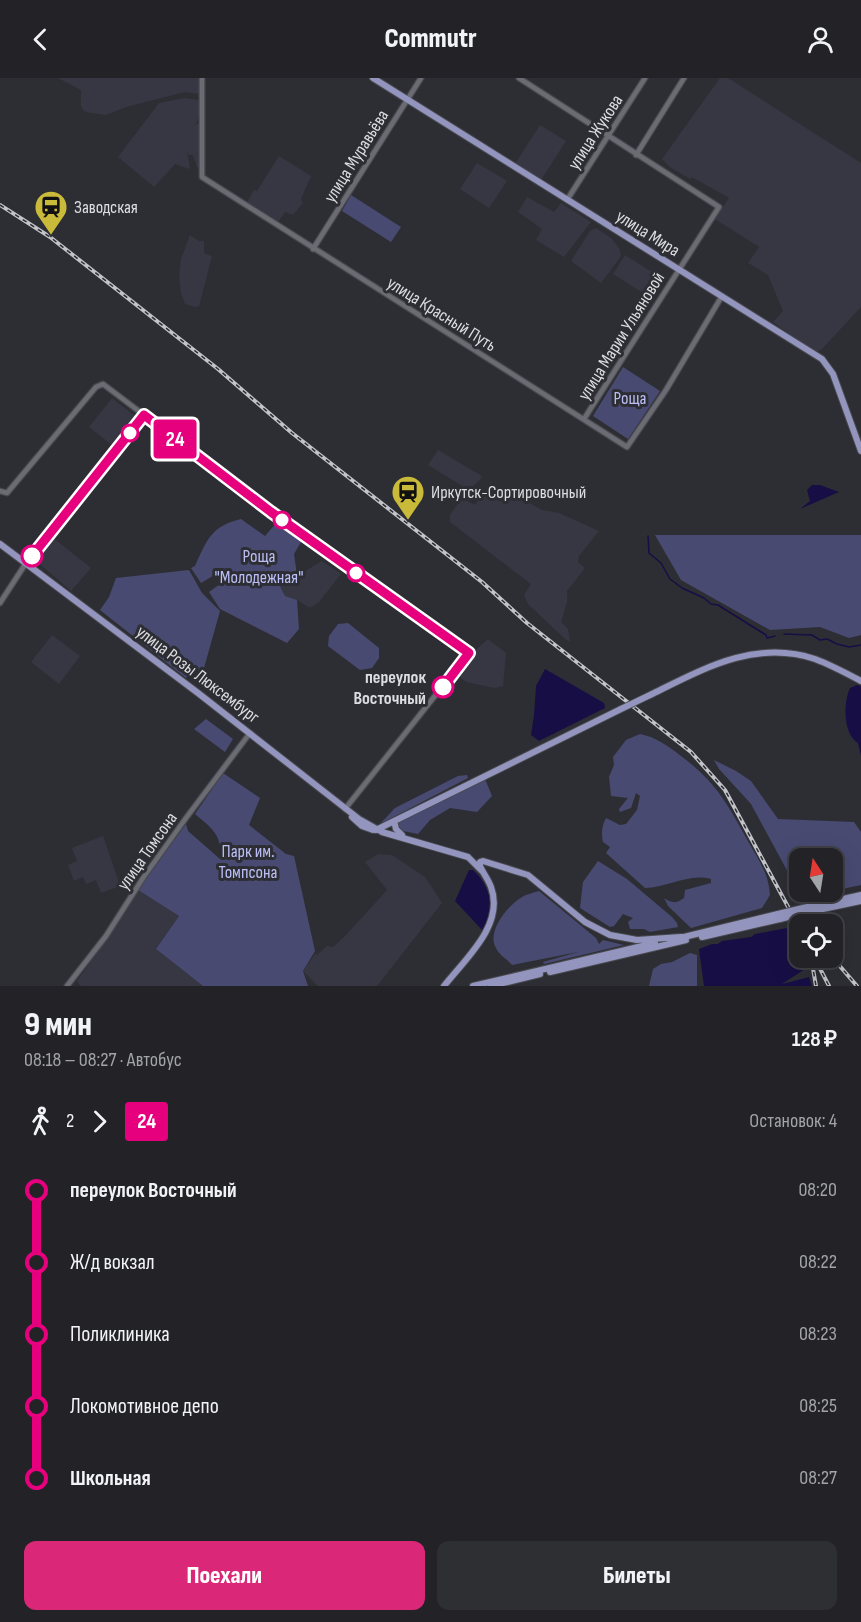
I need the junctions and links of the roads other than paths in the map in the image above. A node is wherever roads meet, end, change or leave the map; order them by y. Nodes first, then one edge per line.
1 (202, 78) edge
2 (373, 78) edge
3 (421, 78) edge
4 (519, 78) edge
5 (645, 78) edge
6 (684, 78) edge
7 (407, 100) junction
8 (609, 136) junction
9 (636, 155) junction
10 (567, 200) junction
11 (314, 249) junction
12 (678, 270) junction
13 (722, 296) junction
14 (584, 419) junction
15 (861, 451) edge
16 (0, 491) edge
17 (0, 544) edge
18 (26, 563) junction
19 (0, 603) edge
20 (859, 679) edge
21 (250, 733) junction
22 (345, 809) junction
23 (394, 821) junction
24 (376, 830) junction
25 (402, 835) junction
26 (419, 842) junction
27 (457, 852) junction
28 (489, 861) junction
29 (483, 872) junction
30 (861, 895) edge
31 (861, 901) edge
32 (804, 911) junction
33 (779, 916) junction
34 (681, 937) junction
35 (67, 986) edge
36 (444, 986) edge
37 (473, 986) edge
38 (491, 986) edge

1 - 11 street, улица Красный Путь
2 - 7 main road, улица Мира
3 - 7 street, улица Муравьёва
4 - 8 street
5 - 8 street, улица Жукова
6 - 9 street
7 - 10 main road, улица Мира
7 - 11 street, улица Муравьёва
8 - 9 street
8 - 10 street, улица Жукова
9 - 12 street, улица Марии Ульяновой
10 - 12 main road, улица Мира
11 - 14 street, улица Красный Путь
12 - 13 main road, улица Мира
12 - 14 street, улица Марии Ульяновой
13 - 14 street, улица Красный Путь
13 - 15 main road, улица Мира
16 - 22 street
17 - 18 main road, улица Розы Люксембург
18 - 19 street
18 - 21 main road, улица Розы Люксембург
20 - 23 main road, bridge
21 - 22 main road, улица Розы Люксембург
21 - 35 street, улица Томсона
22 - 24 main road, улица Розы Люксембург
23 - 24 main road
23 - 25 main road
24 - 25 main road, улица Розы Люксембург
24 - 26 main road, улица Розы Люксембург
25 - 26 main road, улица Розы Люксембург
26 - 27 main road, улица Розы Люксембург
27 - 28 main road, улица Розы Люксембург
27 - 29 main road, улица Розы Люксембург
28 - 29 main road
28 - 34 main road, улица Розы Люксембург
29 - 36 main road
30 - 32 main road
31 - 32 main road
32 - 33 main road, bridge
33 - 34 main road
33 - 38 main road
34 - 37 main road

